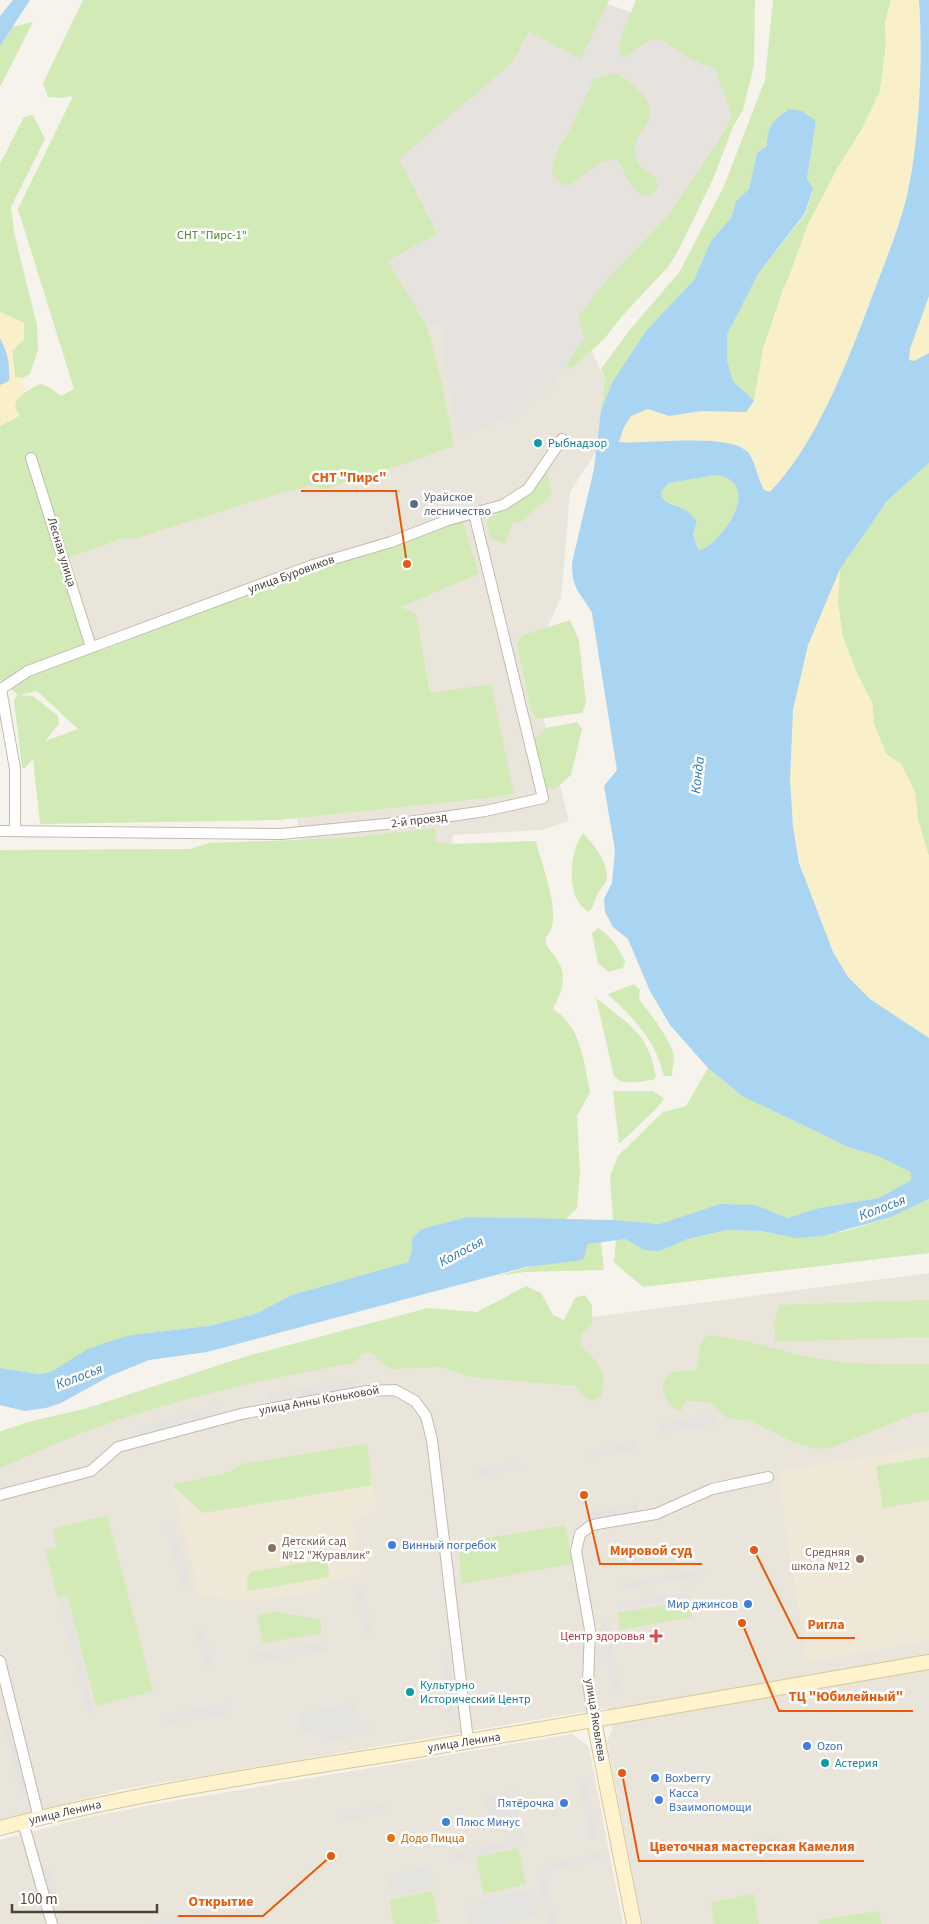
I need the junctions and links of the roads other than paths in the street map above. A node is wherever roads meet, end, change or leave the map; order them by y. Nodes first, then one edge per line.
1 (562, 439) dead end
2 (31, 458) dead end
3 (474, 513) junction
4 (91, 647) junction
5 (0, 689) edge
6 (15, 830) junction
7 (0, 831) edge
8 (768, 1477) dead end
9 (0, 1495) edge
10 (0, 1661) edge
11 (929, 1662) edge
12 (594, 1721) junction
13 (468, 1741) junction
14 (39, 1818) junction
15 (24, 1822) junction
16 (0, 1828) edge
17 (52, 1924) edge
18 (634, 1924) edge

1 - 3 street, улица Буровиков
2 - 4 street, Лесная улица
3 - 4 street, улица Буровиков
3 - 6 street, 2-й проезд
4 - 5 street, улица Буровиков
5 - 6 street
6 - 7 street, 2-й проезд
8 - 12 street, улица Яковлева
9 - 13 street, улица Анны Коньковой
10 - 14 street
11 - 12 main road, улица Ленина
12 - 13 main road, улица Ленина
12 - 18 main road, улица Яковлева
13 - 14 main road, улица Ленина
14 - 15 main road, улица Ленина
15 - 16 main road, улица Ленина
15 - 17 street

